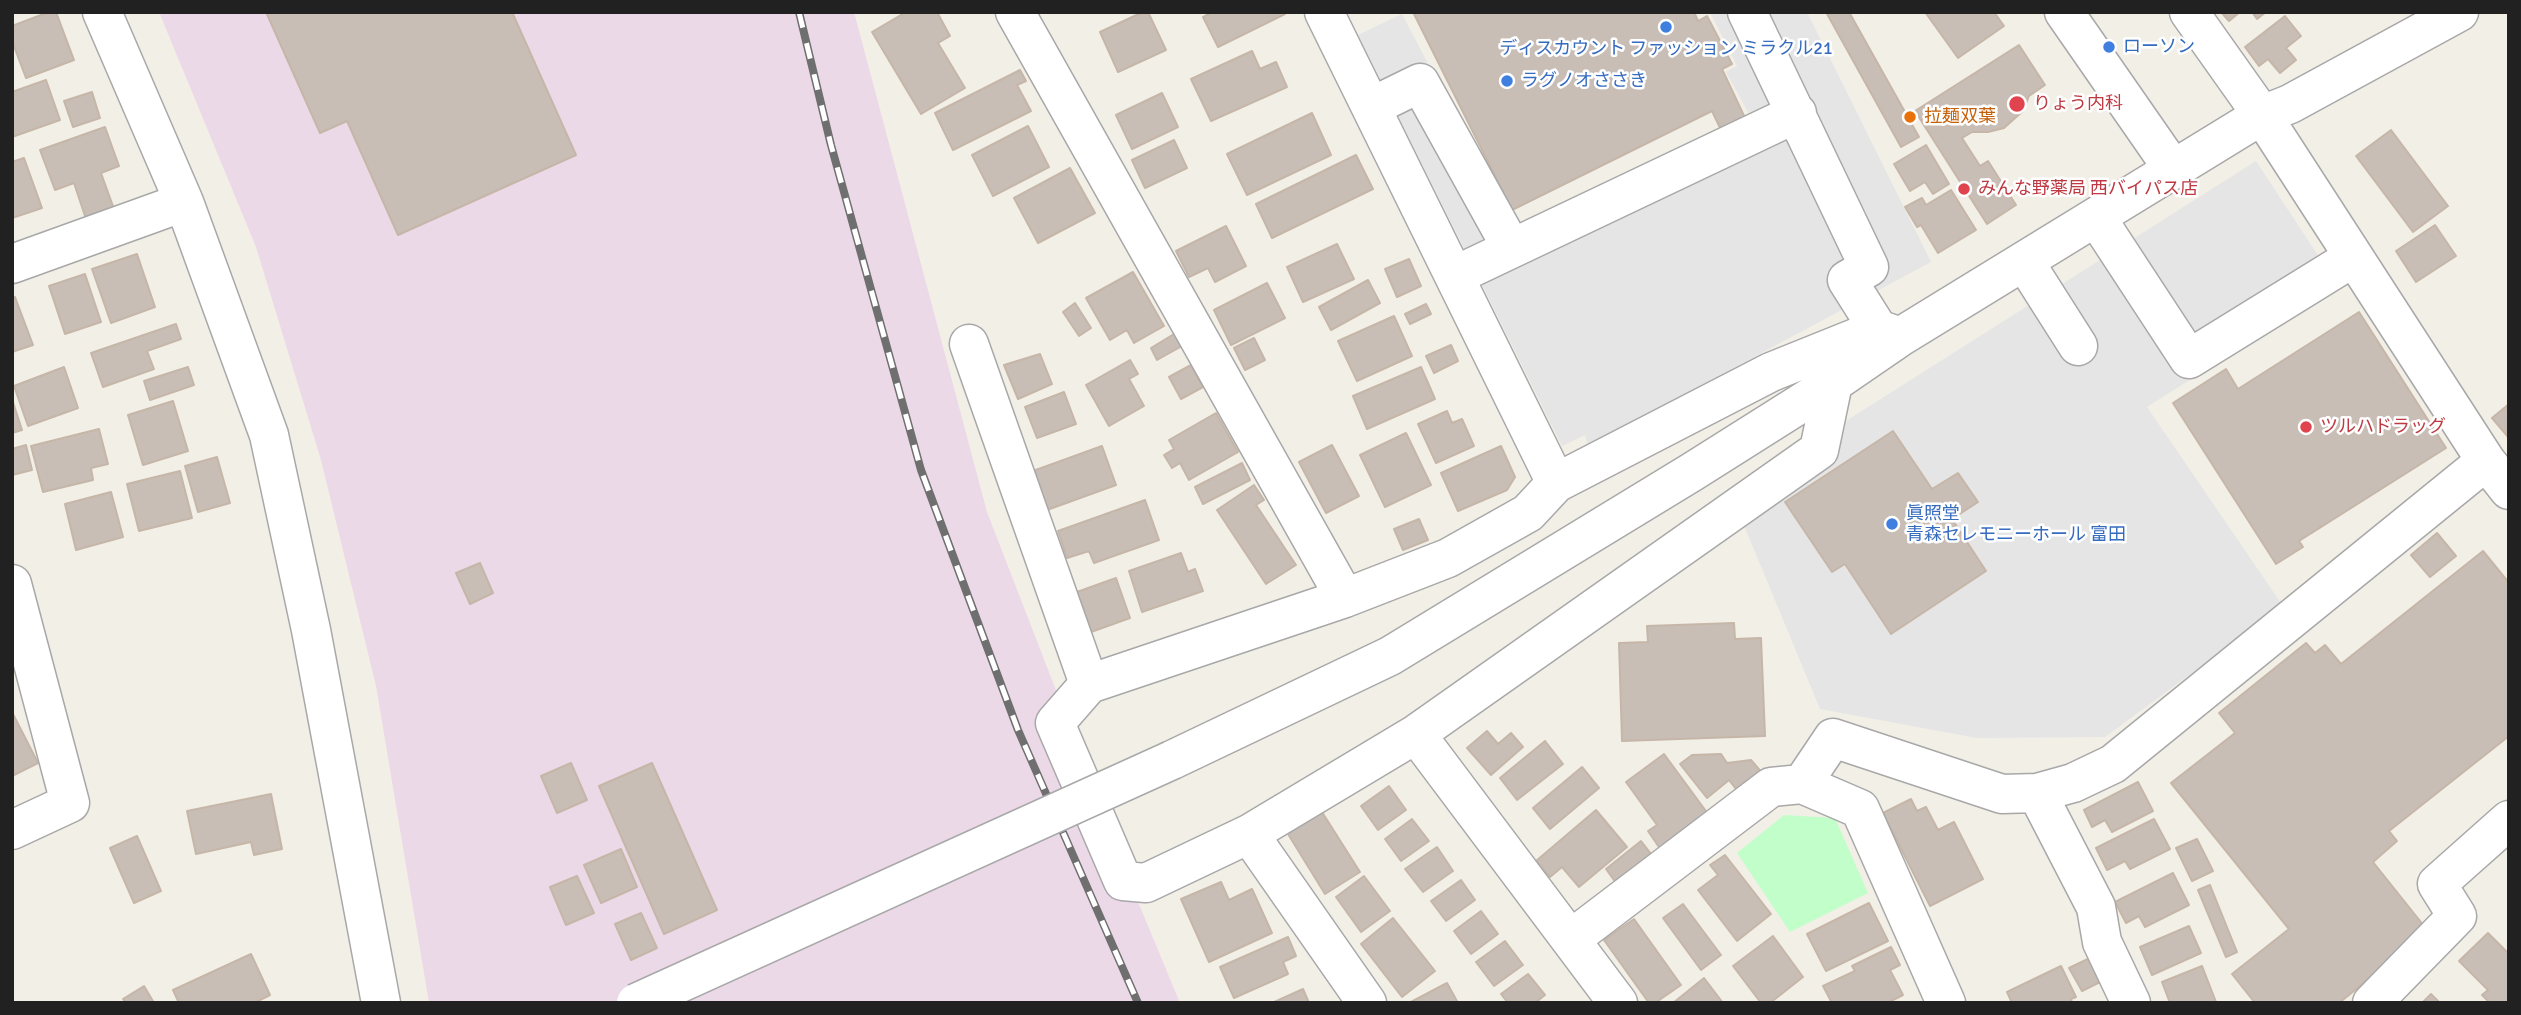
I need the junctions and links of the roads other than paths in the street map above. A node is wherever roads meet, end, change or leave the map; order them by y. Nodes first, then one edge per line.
1 (102, 12) edge
2 (1015, 12) edge
3 (1324, 12) edge
4 (1747, 12) edge
5 (2064, 12) edge
6 (2189, 12) edge
7 (2459, 12) edge
8 (1370, 107) junction
9 (1797, 113) junction
10 (2262, 116) junction
11 (2173, 169) junction
12 (184, 202) junction
13 (2096, 217) junction
14 (1511, 247) junction
15 (2354, 257) junction
16 (2024, 261) junction
17 (12, 264) edge
18 (1454, 275) junction
19 (1889, 333) junction
20 (969, 344) dead end
21 (2077, 346) dead end
22 (1833, 383) junction
23 (2498, 475) edge
24 (1556, 483) junction
25 (12, 584) edge
26 (1345, 598) junction
27 (1088, 684) junction
28 (1416, 734) junction
29 (1802, 784) junction
30 (2038, 793) junction
31 (2509, 820) edge
32 (12, 830) edge
33 (1249, 834) junction
34 (1571, 940) junction
35 (381, 1003) edge
36 (636, 1003) edge
37 (1367, 1003) edge
38 (1618, 1003) edge
39 (1946, 1003) edge
40 (2131, 1003) edge
41 (2372, 1003) edge

1 - 12 street
2 - 26 street
3 - 8 street
4 - 9 street
5 - 11 street
6 - 10 street
7 - 10 street
8 - 14 street
8 - 18 street
9 - 14 street
9 - 19 street
10 - 11 street
10 - 15 street
11 - 13 street
12 - 17 street
12 - 35 street
13 - 15 street
13 - 16 street
14 - 18 street
15 - 23 street
16 - 19 street
16 - 21 street
18 - 24 street
19 - 22 street
19 - 24 street
20 - 27 street
22 - 28 street
22 - 36 street, bridge
23 - 30 street
24 - 26 street
25 - 32 street
26 - 27 street
27 - 33 street
28 - 33 street
28 - 34 street
29 - 30 street
29 - 34 street
29 - 39 street
30 - 40 street
31 - 41 street
33 - 37 street
34 - 38 street

